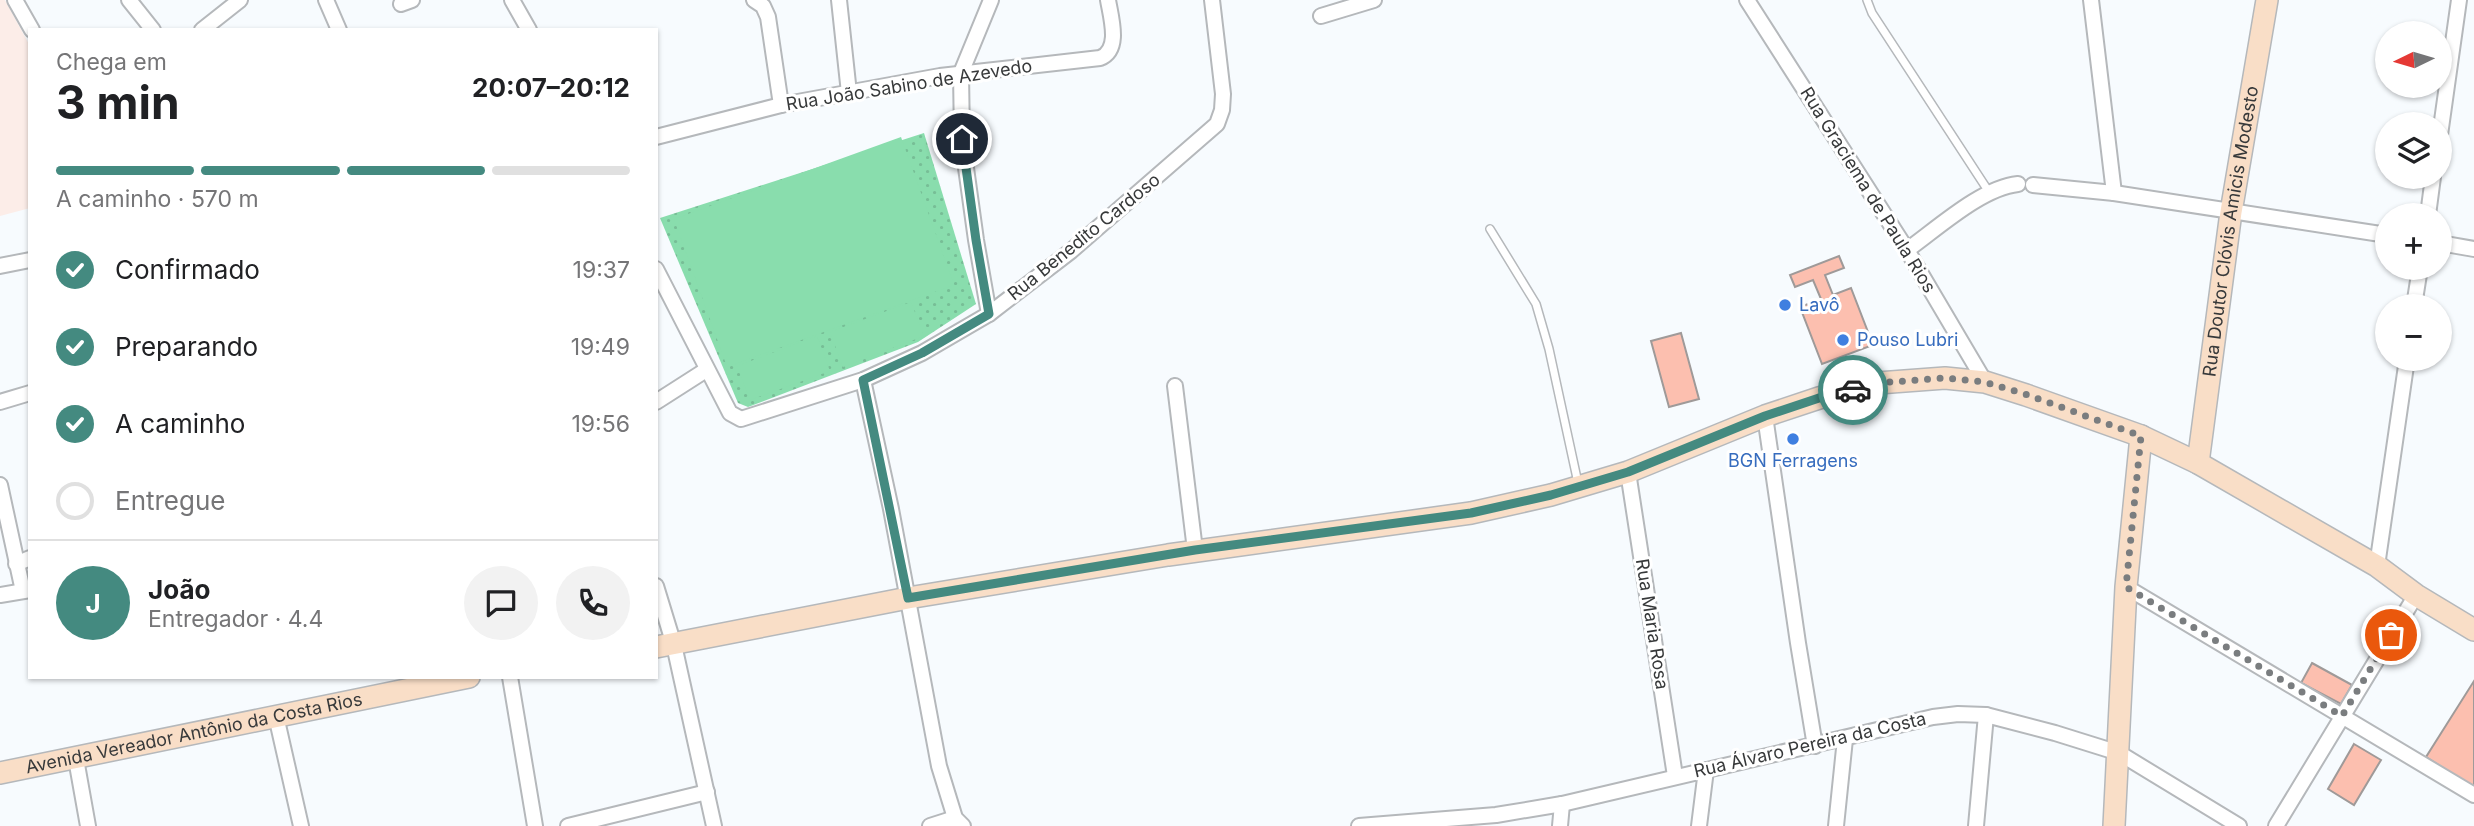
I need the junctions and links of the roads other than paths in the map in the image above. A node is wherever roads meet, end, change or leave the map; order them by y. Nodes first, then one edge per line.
1 (15, 0) edge
2 (129, 0) edge
3 (240, 0) edge
4 (326, 0) edge
5 (512, 0) edge
6 (754, 0) edge
7 (839, 0) edge
8 (991, 0) edge
9 (1108, 0) edge
10 (1212, 0) edge
11 (1374, 0) edge
12 (1747, 0) edge
13 (1867, 0) edge
14 (2091, 0) edge
15 (2267, 0) edge
16 (2459, 0) edge
17 (1321, 16) dead end
18 (31, 28) edge
19 (151, 28) edge
20 (205, 28) edge
21 (338, 28) edge
22 (528, 28) edge
23 (961, 73) junction
24 (849, 93) junction
25 (781, 106) junction
26 (2443, 112) edge
27 (658, 137) edge
28 (1989, 192) junction
29 (2114, 193) junction
30 (2231, 212) junction
31 (1490, 229) dead end
32 (2375, 233) edge
33 (2452, 245) edge
34 (2474, 248) edge
35 (1907, 250) junction
36 (28, 260) edge
37 (0, 266) edge
38 (658, 273) edge
39 (989, 314) junction
40 (706, 370) junction
41 (2405, 371) edge
42 (863, 380) junction
43 (1984, 382) junction
44 (1175, 386) dead end
45 (28, 394) edge
46 (658, 400) edge
47 (0, 402) edge
48 (1765, 416) junction
49 (2141, 436) junction
50 (2198, 463) junction
51 (1628, 472) junction
52 (0, 485) edge
53 (1579, 487) junction
54 (1195, 550) junction
55 (28, 559) edge
56 (16, 564) junction
57 (2377, 566) junction
58 (2126, 587) junction
59 (27, 590) edge
60 (0, 595) edge
61 (2416, 595) junction
62 (908, 598) junction
63 (658, 599) edge
64 (2474, 631) edge
65 (665, 646) edge
66 (459, 679) edge
67 (510, 679) edge
68 (1986, 715) junction
69 (276, 716) junction
70 (2342, 716) junction
71 (1845, 739) junction
72 (1815, 746) junction
73 (2119, 753) junction
74 (76, 759) junction
75 (1706, 770) junction
76 (0, 773) edge
77 (1675, 776) junction
78 (707, 792) junction
79 (2474, 795) edge
80 (1562, 804) junction
81 (959, 822) edge
82 (1418, 824) edge
83 (88, 826) edge
84 (301, 826) edge
85 (535, 826) edge
86 (568, 826) edge
87 (714, 826) edge
88 (930, 826) edge
89 (1359, 826) edge
90 (1560, 826) edge
91 (1699, 826) edge
92 (1836, 826) edge
93 (1976, 826) edge
94 (2114, 826) edge
95 (2239, 826) edge
96 (2276, 826) edge

1 - 18 street
2 - 19 street
3 - 20 street
4 - 21 street
5 - 22 street
6 - 25 street
7 - 24 street
8 - 23 street
9 - 23 street, Rua João Sabino de Azevedo
10 - 39 street, Rua Benedito Cardoso
11 - 17 street
12 - 35 street, Rua Graciema de Paula Rios
13 - 28 lane
14 - 29 street
15 - 30 main road, Rua Doutor Clóvis Amicis Modesto
16 - 26 street
23 - 24 street, Rua João Sabino de Azevedo
23 - 39 street
24 - 25 street, Rua João Sabino de Azevedo
25 - 27 street, Rua João Sabino de Azevedo
28 - 29 street
28 - 35 street
29 - 30 street
30 - 32 street
30 - 50 main road, Rua Doutor Clóvis Amicis Modesto
31 - 53 lane
33 - 34 street
35 - 43 street, Rua Graciema de Paula Rios
36 - 37 street
38 - 40 street
39 - 42 street, Rua Benedito Cardoso
40 - 42 street, Rua Benedito Cardoso
40 - 46 street
41 - 57 street
42 - 62 street
43 - 48 main road
43 - 49 main road
44 - 54 street
45 - 47 street
48 - 51 main road
48 - 72 street
49 - 50 main road
49 - 58 main road
50 - 57 main road
51 - 53 main road
51 - 77 street, Rua Maria Rosa
52 - 56 street
53 - 54 main road
54 - 62 main road
55 - 56 street
56 - 59 street
57 - 61 main road
58 - 70 street
58 - 73 main road
59 - 60 street
61 - 64 main road
61 - 70 street
62 - 65 main road
62 - 81 street
63 - 65 street
65 - 78 street
66 - 69 main road, Avenida Vereador Antônio da Costa Rios
67 - 85 street
68 - 71 street, Rua Álvaro Pereira da Costa
68 - 73 street, Rua Álvaro Pereira da Costa
68 - 93 street
69 - 74 main road, Avenida Vereador Antônio da Costa Rios
69 - 84 street
70 - 79 street
70 - 96 street
71 - 72 street, Rua Álvaro Pereira da Costa
71 - 92 street
72 - 75 street, Rua Álvaro Pereira da Costa
73 - 94 main road
73 - 95 street, Rua Álvaro Pereira da Costa
74 - 76 main road, Avenida Vereador Antônio da Costa Rios
74 - 83 street
75 - 77 street, Rua Álvaro Pereira da Costa
75 - 91 street
77 - 80 street, Rua Álvaro Pereira da Costa
78 - 86 street
78 - 87 street
80 - 82 street, Rua Álvaro Pereira da Costa
80 - 90 street
81 - 88 street
82 - 89 street, Rua Álvaro Pereira da Costa

